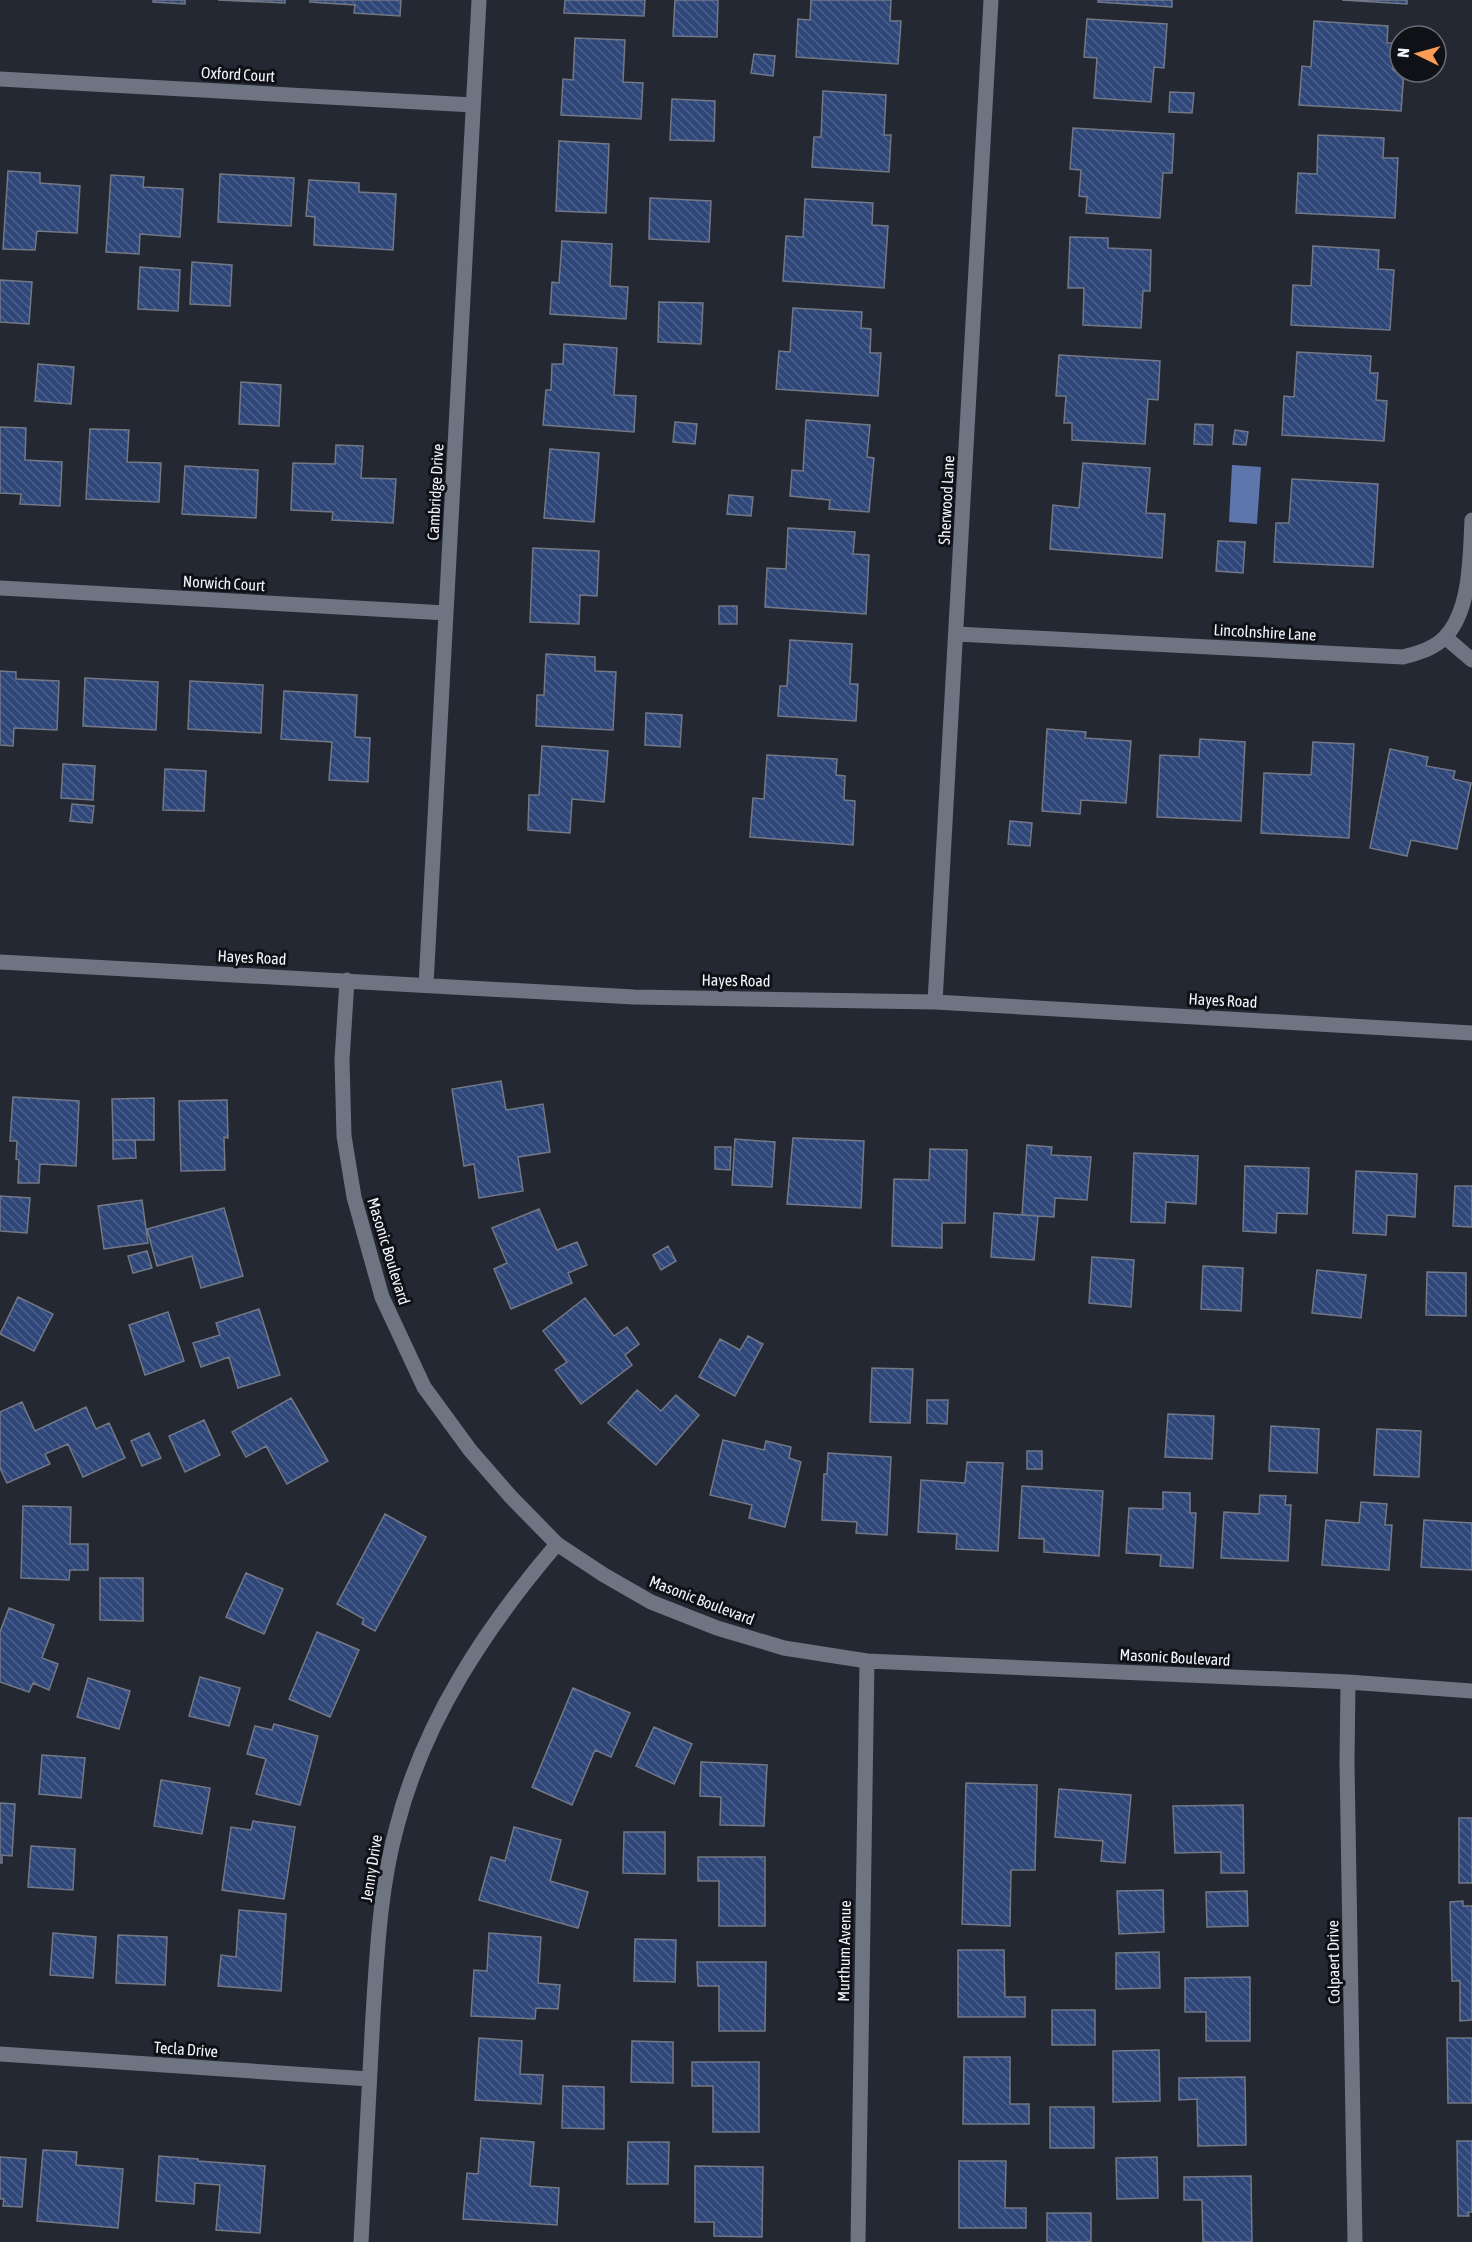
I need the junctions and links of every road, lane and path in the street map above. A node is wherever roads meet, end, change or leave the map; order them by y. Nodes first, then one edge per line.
1 (479, 0) edge
2 (991, 0) edge
3 (0, 80) edge
4 (473, 105) junction
5 (1472, 520) edge
6 (0, 588) edge
7 (446, 614) junction
8 (957, 634) junction
9 (1445, 637) junction
10 (1472, 660) edge
11 (0, 962) edge
12 (347, 980) junction
13 (426, 985) junction
14 (935, 1002) junction
15 (1472, 1033) edge
16 (557, 1544) junction
17 (867, 1661) junction
18 (1348, 1682) junction
19 (1472, 1691) edge
20 (0, 2054) edge
21 (369, 2079) junction
22 (361, 2242) edge
23 (858, 2242) edge
24 (1355, 2242) edge

1 - 4 street, Cambridge Drive
2 - 8 street, Sherwood Lane
3 - 4 street, Oxford Court
4 - 7 street, Cambridge Drive
5 - 9 street, Lincolnshire Lane
6 - 7 street, Norwich Court
7 - 13 street, Cambridge Drive
8 - 9 street, Lincolnshire Lane
8 - 14 street, Sherwood Lane
9 - 10 street
11 - 12 street, Hayes Road
12 - 13 street, Hayes Road
12 - 16 street, Masonic Boulevard
13 - 14 street, Hayes Road
14 - 15 street, Hayes Road
16 - 17 street, Masonic Boulevard
16 - 21 street, Jenny Drive
17 - 18 street, Masonic Boulevard
17 - 23 street, Murthum Avenue
18 - 19 street, Masonic Boulevard
18 - 24 street, Colpaert Drive
20 - 21 street, Tecla Drive
21 - 22 street, Jenny Drive

